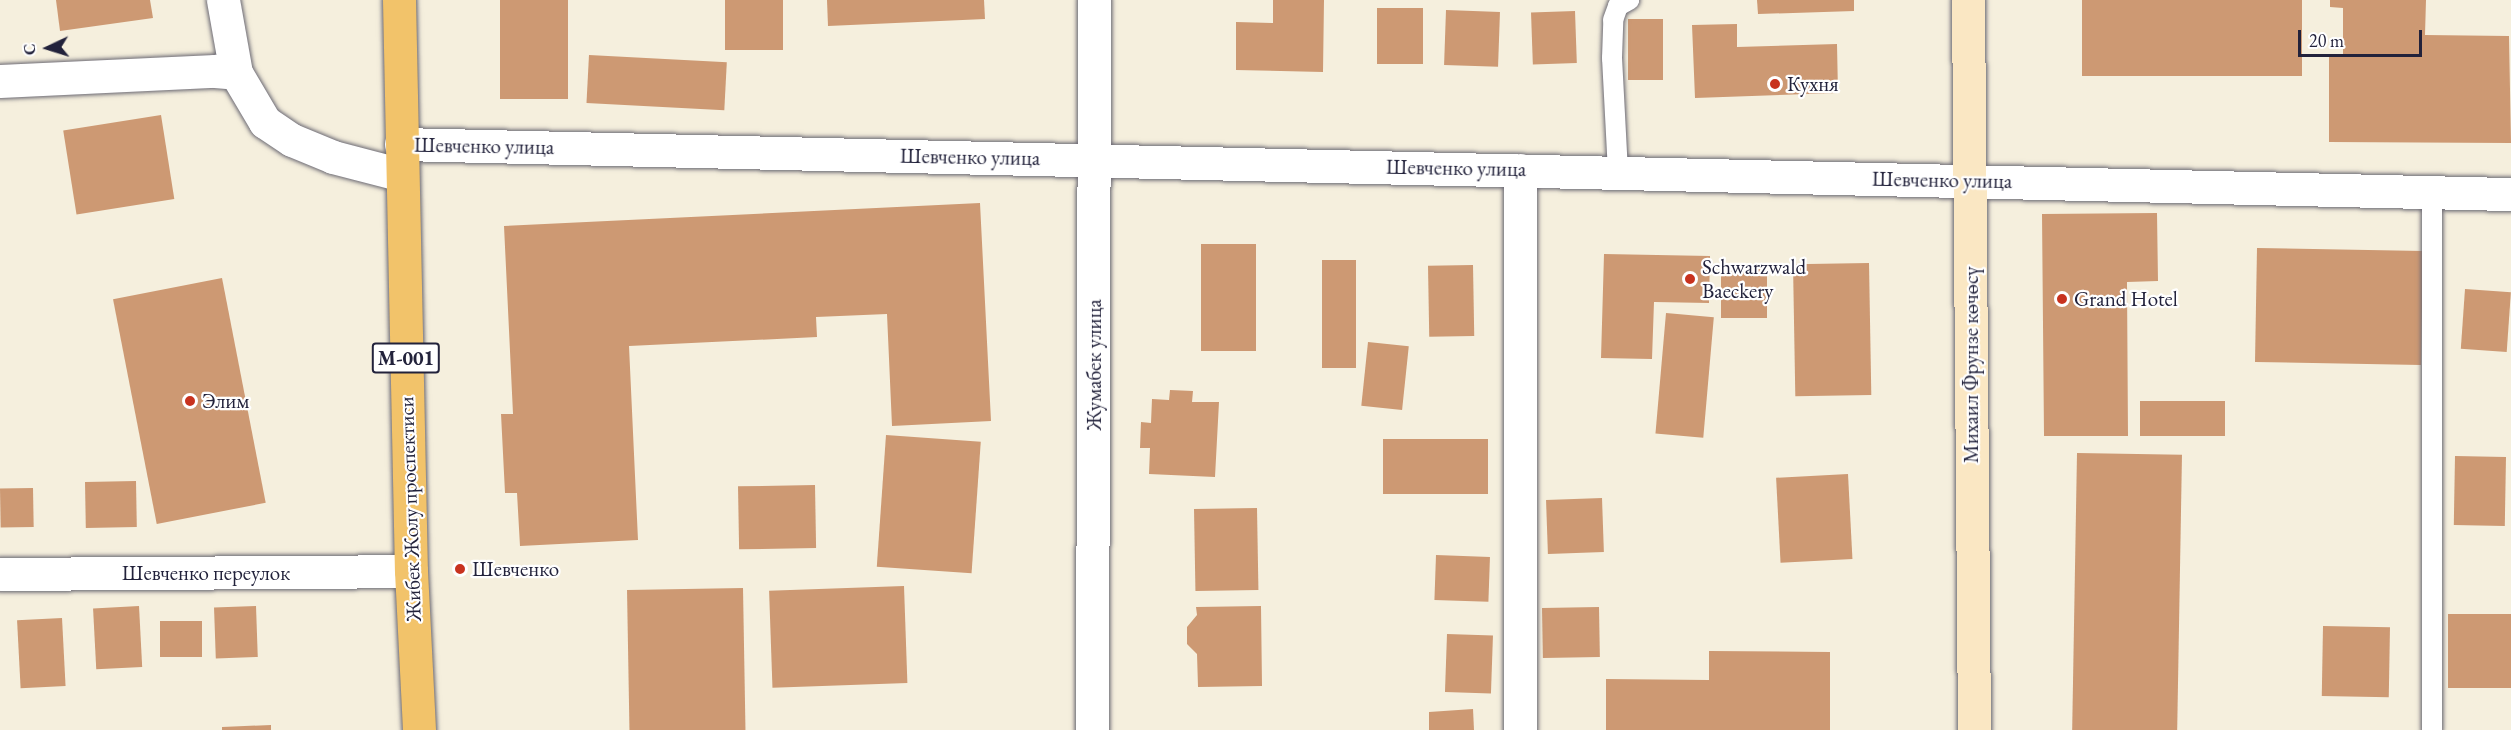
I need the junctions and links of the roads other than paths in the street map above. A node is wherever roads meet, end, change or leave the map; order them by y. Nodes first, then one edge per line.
1 (223, 0) edge
2 (399, 0) edge
3 (1094, 0) edge
4 (1629, 0) edge
5 (1968, 0) edge
6 (236, 73) junction
7 (0, 81) edge
8 (402, 159) junction
9 (1095, 160) junction
10 (1520, 170) junction
11 (1618, 172) junction
12 (1970, 181) junction
13 (2432, 192) junction
14 (2511, 194) edge
15 (411, 572) junction
16 (0, 574) edge
17 (419, 730) edge
18 (1092, 730) edge
19 (1520, 730) edge
20 (1974, 730) edge
21 (2432, 730) edge

1 - 6 street
2 - 8 main road, Жибек Жолу проспектиси / М-001
3 - 9 street, Жумабек улица
4 - 11 lane
5 - 12 main road, Михаил Фрунзе көчөсү
6 - 7 street
6 - 8 street, Шевченко улица
8 - 9 street, Шевченко улица
8 - 15 main road, Жибек Жолу проспектиси / М-001
9 - 10 street, Шевченко улица
9 - 18 street, Жумабек улица
10 - 11 street, Шевченко улица
10 - 19 street
11 - 12 street, Шевченко улица
12 - 13 street, Шевченко улица
12 - 20 main road, Михаил Фрунзе көчөсү
13 - 14 street, Шевченко улица
13 - 21 lane
15 - 16 street, Шевченко переулок
15 - 17 main road, Жибек Жолу проспектиси / М-001

